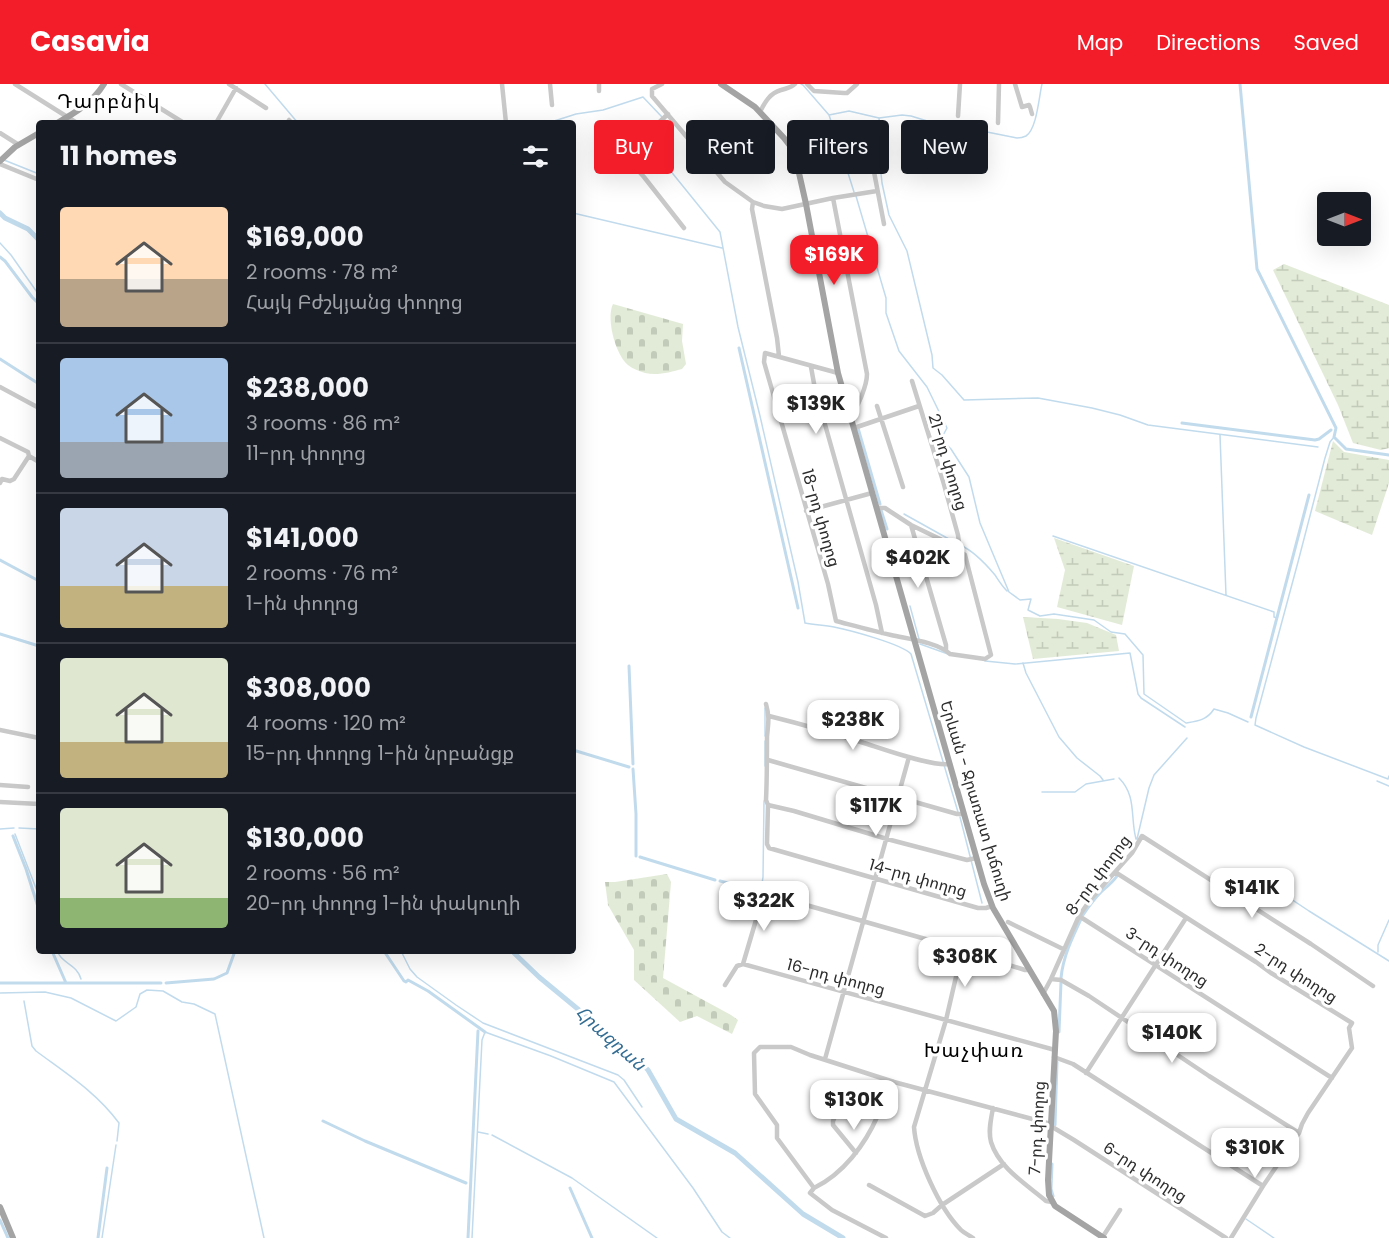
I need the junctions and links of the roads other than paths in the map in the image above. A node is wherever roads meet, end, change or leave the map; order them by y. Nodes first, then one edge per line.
1 (15, 84) edge
2 (104, 84) edge
3 (121, 84) edge
4 (228, 84) edge
5 (502, 84) edge
6 (550, 84) edge
7 (599, 84) edge
8 (662, 84) edge
9 (722, 84) edge
10 (795, 84) edge
11 (807, 84) edge
12 (857, 84) edge
13 (960, 84) edge
14 (999, 84) edge
15 (1015, 84) edge
16 (132, 87) edge
17 (236, 88) junction
18 (599, 91) dead end
19 (552, 105) dead end
20 (266, 108) dead end
21 (760, 112) junction
22 (668, 114) junction
23 (1032, 114) dead end
24 (958, 116) dead end
25 (68, 117) junction
26 (62, 120) edge
27 (72, 120) edge
28 (180, 120) edge
29 (218, 120) edge
30 (507, 120) edge
31 (998, 123) dead end
32 (0, 133) edge
33 (36, 135) edge
34 (19, 145) junction
35 (1, 160) edge
36 (874, 174) edge
37 (36, 178) edge
38 (877, 191) junction
39 (833, 198) junction
40 (753, 202) junction
41 (806, 204) junction
42 (884, 224) dead end
43 (684, 228) dead end
44 (779, 356) junction
45 (812, 367) junction
46 (838, 373) junction
47 (912, 381) dead end
48 (0, 387) edge
49 (36, 406) edge
50 (877, 406) dead end
51 (919, 406) junction
52 (850, 416) junction
53 (880, 419) junction
54 (854, 428) junction
55 (0, 438) edge
56 (29, 456) junction
57 (36, 460) edge
58 (1, 479) edge
59 (903, 487) dead end
60 (872, 493) junction
61 (847, 500) junction
62 (877, 508) junction
63 (806, 511) junction
64 (911, 525) junction
65 (955, 550) junction
66 (882, 633) junction
67 (915, 641) junction
68 (946, 650) junction
69 (766, 704) dead end
70 (770, 716) junction
71 (0, 730) edge
72 (36, 737) edge
73 (909, 757) junction
74 (768, 760) junction
75 (946, 764) junction
76 (0, 785) edge
77 (28, 787) dead end
78 (898, 798) junction
79 (0, 802) edge
80 (36, 804) edge
81 (768, 805) junction
82 (961, 814) junction
83 (887, 839) junction
84 (976, 858) junction
85 (1114, 872) junction
86 (875, 878) junction
87 (992, 906) junction
88 (1079, 916) junction
89 (1186, 918) junction
90 (864, 922) junction
91 (1008, 922) dead end
92 (1063, 949) junction
93 (962, 951) junction
94 (743, 964) junction
95 (1156, 964) junction
96 (1029, 970) junction
97 (1051, 979) junction
98 (725, 985) dead end
99 (1372, 986) dead end
100 (843, 992) junction
101 (1043, 994) junction
102 (1122, 1018) junction
103 (946, 1020) junction
104 (1054, 1053) junction
105 (825, 1059) junction
106 (1086, 1073) junction
107 (1332, 1078) junction
108 (894, 1082) junction
109 (925, 1089) junction
110 (993, 1108) junction
111 (837, 1112) dead end
112 (1051, 1126) junction
113 (1299, 1133) junction
114 (856, 1153) junction
115 (1004, 1164) junction
116 (869, 1185) dead end
117 (1263, 1186) junction
118 (814, 1188) junction
119 (1052, 1202) junction
120 (942, 1205) junction
121 (0, 1207) edge
122 (1120, 1210) dead end
123 (13, 1238) edge
124 (886, 1238) edge
125 (972, 1238) edge
126 (1103, 1238) edge
127 (1226, 1238) edge
128 (1232, 1238) edge

1 - 25 street
2 - 25 main road
3 - 16 street
4 - 17 street
5 - 30 street
6 - 19 street
7 - 18 street
8 - 22 street
9 - 21 main road, Երևան - Ջրառատ խճուղի
10 - 21 street
11 - 12 street
13 - 24 street
14 - 31 street
15 - 23 street
16 - 28 street
17 - 20 street
17 - 29 street
21 - 41 main road, Երևան - Ջրառատ խճուղի
22 - 40 street
22 - 43 street
25 - 26 main road
25 - 27 street
32 - 34 street
33 - 34 main road
34 - 35 main road
35 - 37 street
36 - 38 street
38 - 39 street
38 - 42 street
39 - 41 street
39 - 52 street
40 - 41 street
40 - 44 street
41 - 46 main road, Երևան - Ջրառատ խճուղի
44 - 45 street
44 - 63 street, 18-րդ փողոց
45 - 46 street
45 - 61 street
46 - 52 main road, Երևան - Ջրառատ խճուղի
47 - 51 street, 21-րդ փողոց
48 - 49 street
50 - 53 street
51 - 53 street
51 - 65 street, 21-րդ փողոց
52 - 54 main road, Երևան - Ջրառատ խճուղի
53 - 54 street
53 - 59 street
54 - 60 main road, Երևան - Ջրառատ խճուղի
55 - 56 street
56 - 57 street
56 - 58 street
60 - 61 street
60 - 62 main road, Երևան - Ջրառատ խճուղի
61 - 63 street
61 - 66 street
62 - 64 street
62 - 67 main road, Երևան - Ջրառատ խճուղի
63 - 66 street, 18-րդ փողոց
64 - 65 street
64 - 68 street
65 - 68 street
66 - 67 street
67 - 68 street
67 - 75 main road, Երևան - Ջրառատ խճուղի
69 - 70 street
70 - 73 street
70 - 74 street
71 - 72 street
73 - 75 street
73 - 78 street
74 - 78 street
74 - 81 street
75 - 82 main road, Երևան - Ջրառատ խճուղի
76 - 77 street
78 - 82 street
78 - 83 street
79 - 80 street
81 - 83 street
81 - 86 street, 14-րդ փողոց
82 - 84 main road, Երևան - Ջրառատ խճուղի
83 - 84 street
83 - 86 street
84 - 87 main road, Երևան - Ջրառատ խճուղի
85 - 88 street, 8-րդ փողոց
85 - 89 street, 2-րդ փողոց
85 - 99 street, 8-րդ փողոց
86 - 87 street, 14-րդ փողոց
86 - 90 street
87 - 96 main road, Երևան - Ջրառատ խճուղի
88 - 92 street, 8-րդ փողոց
88 - 95 street, 3-րդ փողոց
89 - 95 street
89 - 107 street, 2-րդ փողոց
90 - 93 street
90 - 94 street
90 - 100 street
91 - 92 street
92 - 97 street, 8-րդ փողոց
93 - 96 street
93 - 103 street
94 - 98 street
94 - 100 street, 16-րդ փողոց
95 - 102 street
95 - 107 street, 3-րդ փողոց
96 - 101 main road, Երևան - Ջրառատ խճուղի
97 - 101 street, 8-րդ փողոց
97 - 102 street
100 - 103 street, 16-րդ փողոց
100 - 105 street
101 - 104 main road, 7-րդ փողոց
102 - 106 street
102 - 113 street
103 - 104 street, 16-րդ փողոց
103 - 109 street
104 - 106 street, 16-րդ փողոց
104 - 112 main road, 7-րդ փողոց
105 - 108 street, 6-րդ փողոց
105 - 118 street, 6-րդ փողոց
106 - 117 street, 16-րդ փողոց
107 - 113 street
108 - 109 street, 6-րդ փողոց
108 - 114 street
109 - 110 street, 6-րդ փողոց
109 - 120 street
110 - 112 street, 6-րդ փողոց
110 - 115 street
111 - 114 street
112 - 119 main road, 7-րդ փողոց
112 - 127 street, 6-րդ փողոց
113 - 117 street
114 - 118 street
115 - 119 street
115 - 120 street
116 - 120 street
117 - 128 street
118 - 124 street
119 - 126 main road
120 - 125 street
121 - 123 main road
122 - 126 street

